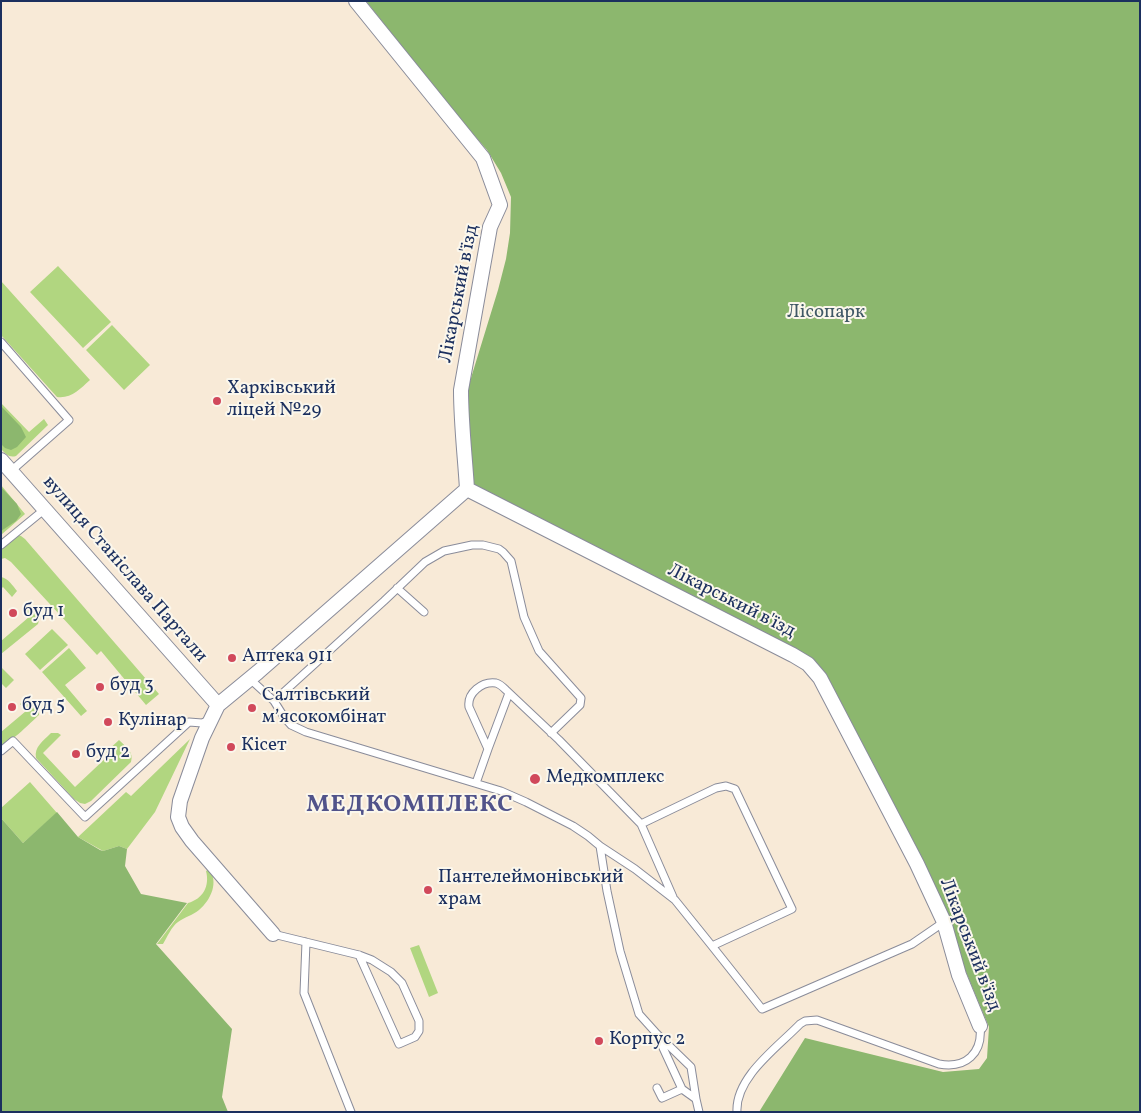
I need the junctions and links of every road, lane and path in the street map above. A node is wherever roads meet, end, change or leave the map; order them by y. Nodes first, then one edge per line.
1 (356, 1) edge
2 (1, 342) edge
3 (1, 460) edge
4 (11, 471) junction
5 (467, 489) junction
6 (45, 509) junction
7 (1, 546) edge
8 (397, 588) junction
9 (424, 612) dead end
10 (250, 679) junction
11 (510, 693) junction
12 (274, 701) junction
13 (218, 705) junction
14 (211, 720) junction
15 (551, 732) junction
16 (488, 749) junction
17 (1, 751) edge
18 (476, 783) junction
19 (641, 824) junction
20 (600, 846) junction
21 (675, 900) junction
22 (944, 922) junction
23 (272, 934) joint
24 (306, 942) junction
25 (712, 946) junction
26 (359, 955) junction
27 (980, 1026) joint
28 (657, 1034) junction
29 (657, 1088) dead end
30 (682, 1089) junction
31 (696, 1099) junction
32 (351, 1112) edge
33 (699, 1112) edge
34 (737, 1112) edge

1 - 5 street, Лікарський в'їзд
2 - 4 lane
3 - 4 street, вулиця Станіслава Партали
4 - 6 street, вулиця Станіслава Партали
5 - 10 street
5 - 22 street, Лікарський в'їзд
6 - 7 lane
6 - 13 street, вулиця Станіслава Партали
8 - 9 lane
8 - 12 lane
8 - 15 lane
10 - 12 lane
10 - 13 street
11 - 15 lane
11 - 16 lane
11 - 16 lane
12 - 18 lane
13 - 14 street
14 - 17 lane
14 - 23 street
15 - 19 lane
16 - 18 lane
18 - 20 lane
19 - 21 lane
19 - 25 lane
20 - 21 lane
20 - 28 lane
21 - 25 lane
22 - 25 lane
22 - 27 street, Лікарський в'їзд
23 - 24 lane
24 - 26 lane
24 - 32 lane
26 - 26 lane
27 - 34 lane, Лікарський в'їзд
28 - 30 lane
28 - 31 lane
29 - 30 lane
30 - 31 lane
31 - 33 lane

